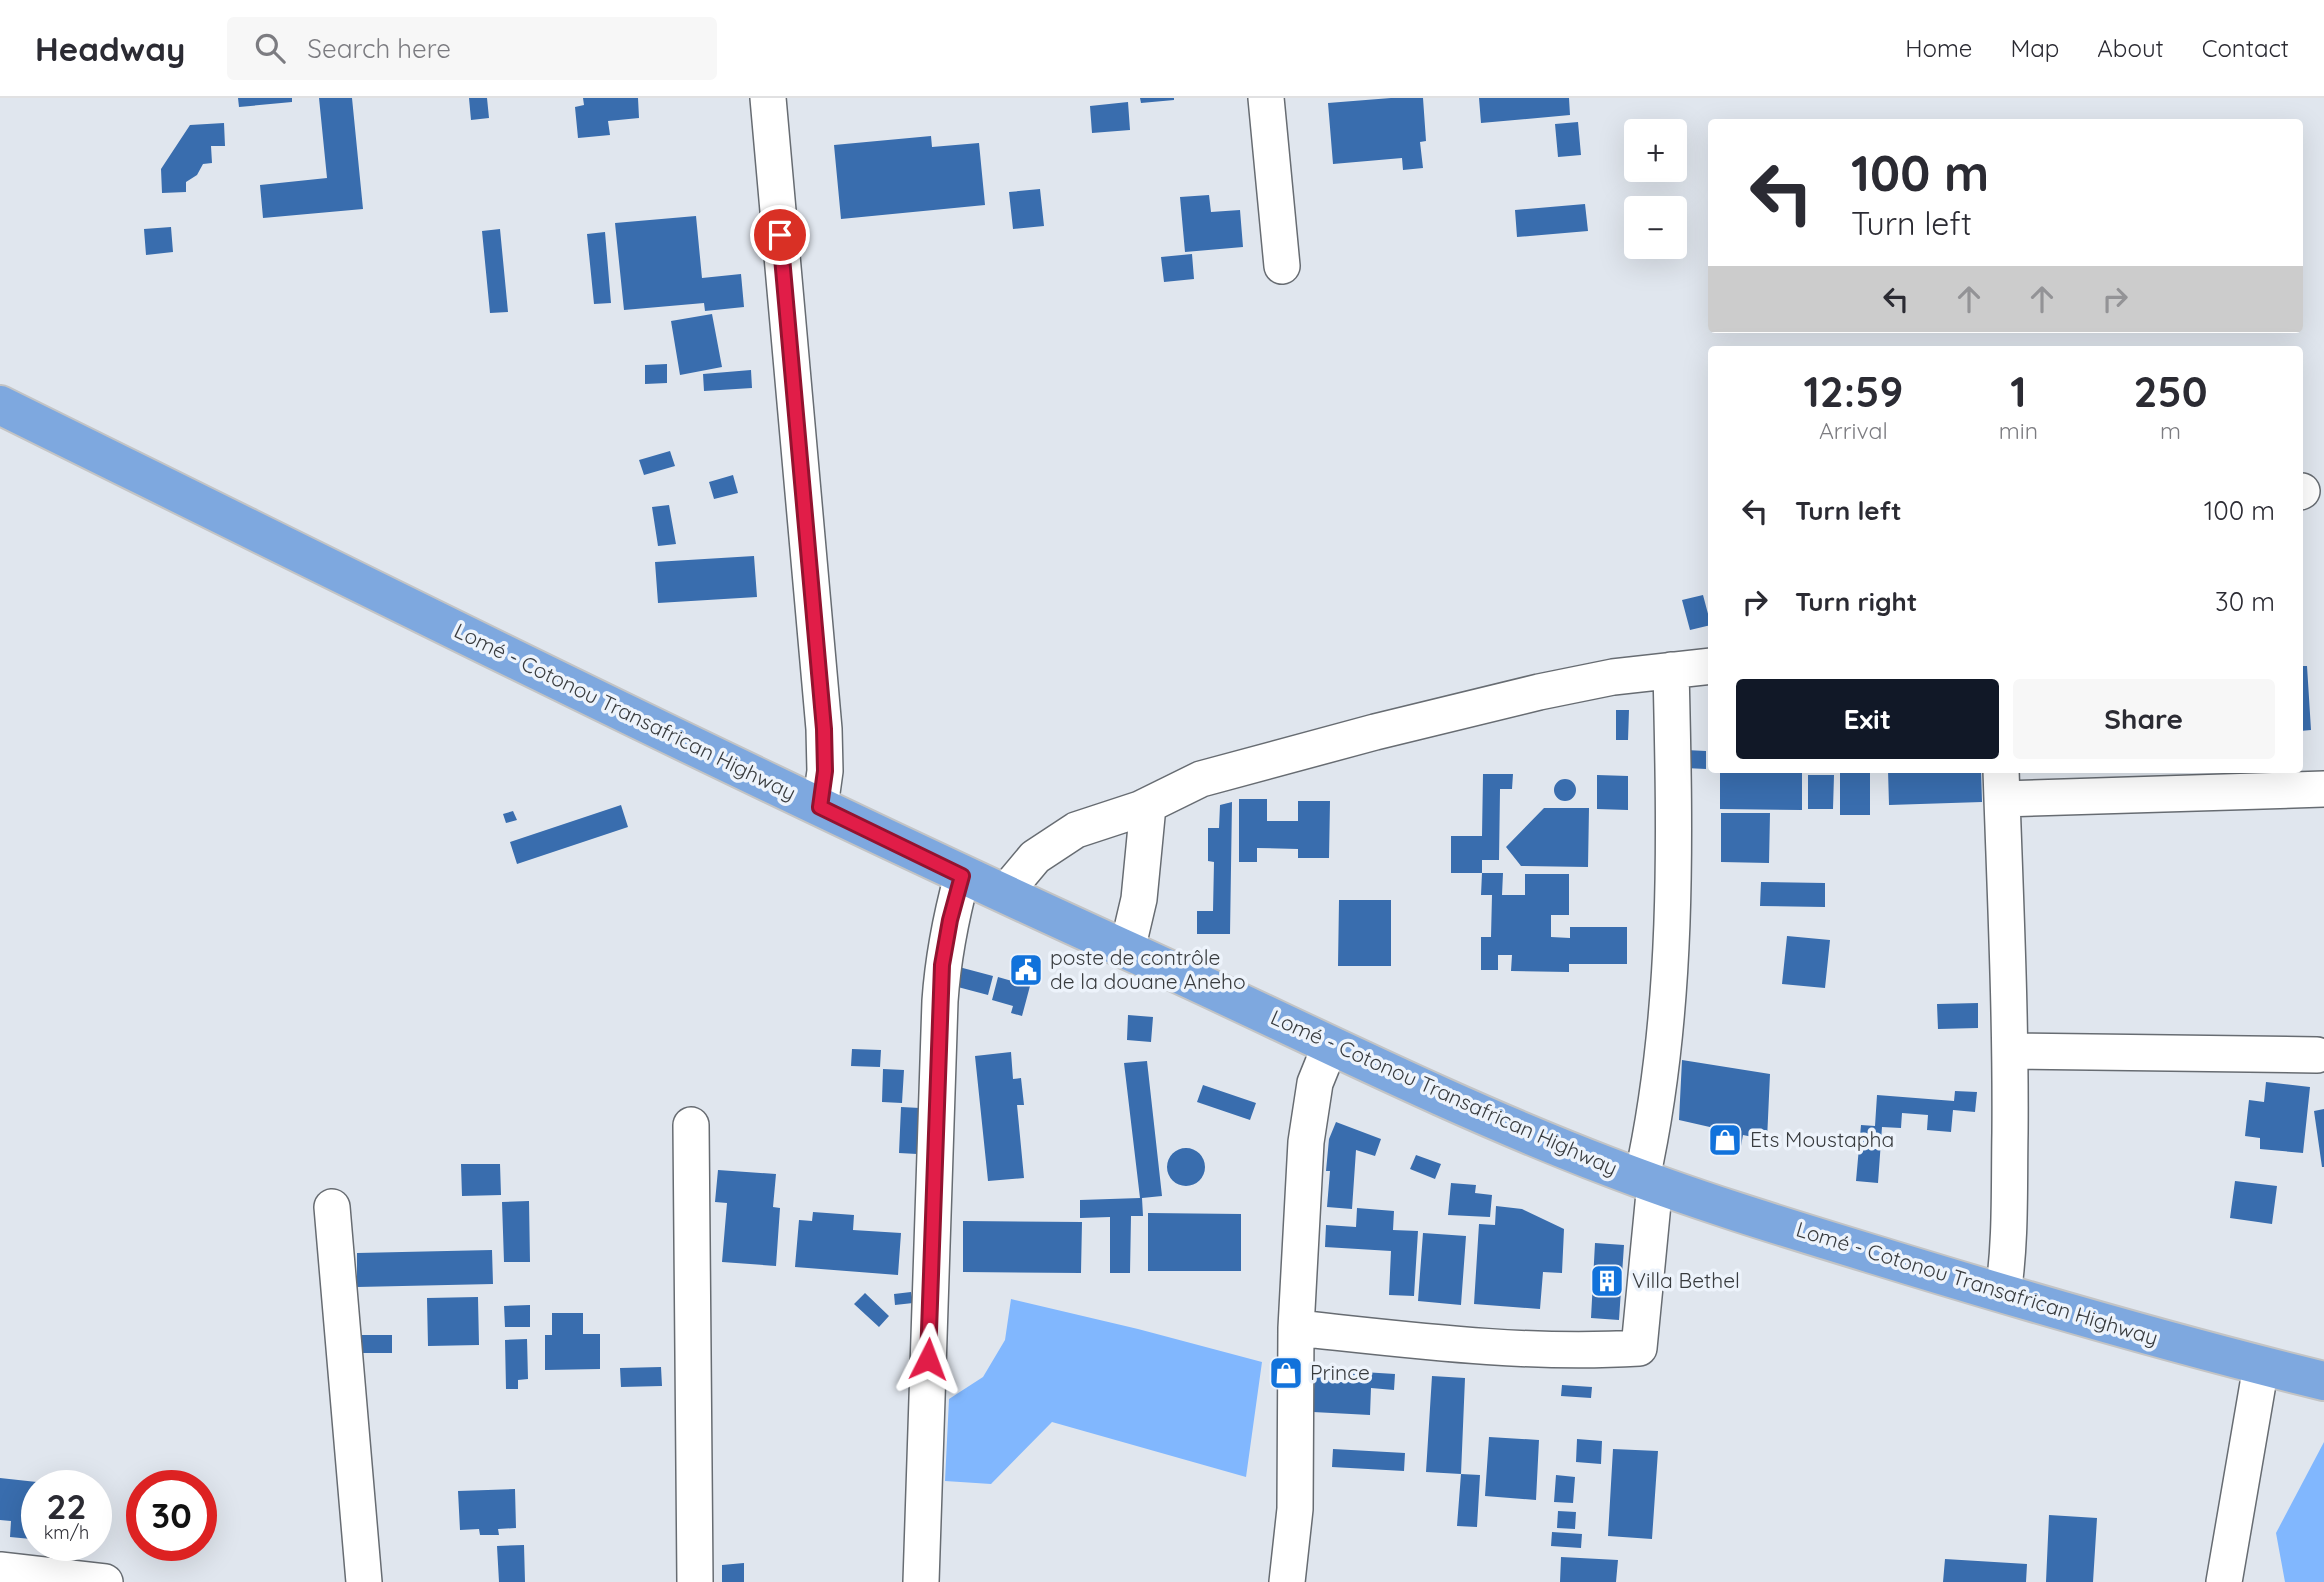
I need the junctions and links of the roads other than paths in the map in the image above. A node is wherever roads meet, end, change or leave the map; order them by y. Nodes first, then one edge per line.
1 (768, 98) edge
2 (1266, 98) edge
3 (1282, 266) dead end
4 (0, 405) edge
5 (1708, 666) edge
6 (1671, 670) junction
7 (2002, 785) edge
8 (2324, 789) edge
9 (1149, 806) junction
10 (820, 807) junction
11 (962, 876) junction
12 (1004, 894) junction
13 (1128, 950) junction
14 (1330, 1046) junction
15 (2011, 1051) junction
16 (2318, 1055) dead end
17 (691, 1125) dead end
18 (1648, 1181) junction
19 (332, 1207) dead end
20 (2003, 1294) junction
21 (1296, 1328) junction
22 (2261, 1366) junction
23 (2324, 1381) edge
24 (0, 1570) edge
25 (105, 1582) edge
26 (364, 1582) edge
27 (695, 1582) edge
28 (920, 1582) edge
29 (1287, 1582) edge
30 (2224, 1582) edge

1 - 10 street
2 - 3 street
4 - 10 highway, Lomé - Cotonou Transafrican Highway
5 - 6 street
6 - 9 street
6 - 18 street
7 - 8 street
7 - 15 street
9 - 12 street
9 - 13 street
10 - 11 highway, Lomé - Cotonou Transafrican Highway
11 - 12 highway, Lomé - Cotonou Transafrican Highway
11 - 28 street
12 - 13 highway, Lomé - Cotonou Transafrican Highway
13 - 14 highway, Lomé - Cotonou Transafrican Highway
14 - 18 highway, Lomé - Cotonou Transafrican Highway
14 - 21 street
15 - 16 street
15 - 20 street
17 - 27 street
18 - 20 highway, Lomé - Cotonou Transafrican Highway
18 - 21 street
19 - 26 street
20 - 22 highway, Lomé - Cotonou Transafrican Highway
21 - 29 street
22 - 23 highway, Lomé - Cotonou Transafrican Highway
22 - 30 street
24 - 25 street

